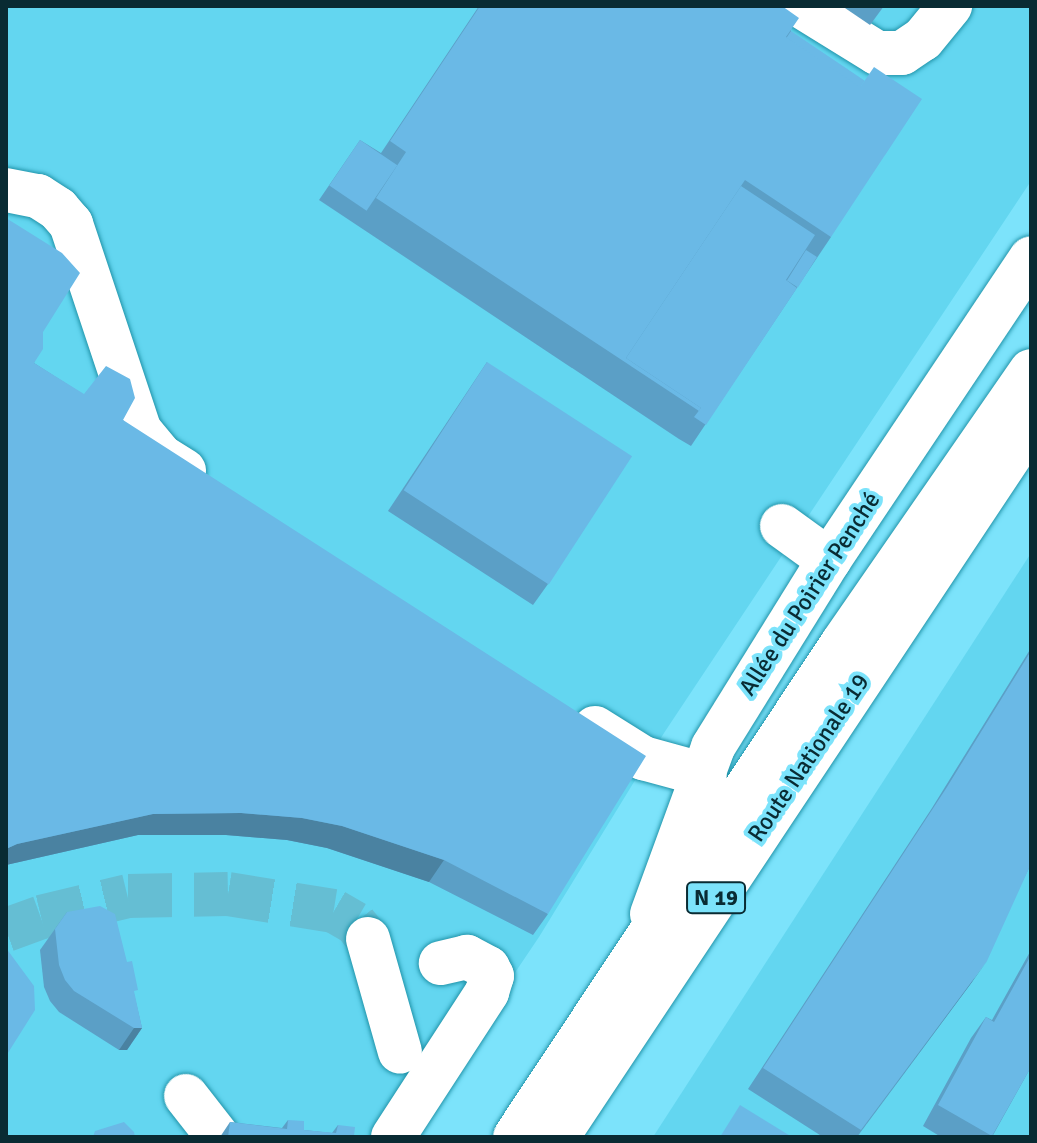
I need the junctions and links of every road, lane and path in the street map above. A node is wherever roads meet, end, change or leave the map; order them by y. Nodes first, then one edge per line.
1 (801, 6) edge
2 (950, 6) edge
3 (6, 190) edge
4 (1031, 258) edge
5 (1031, 371) edge
6 (1031, 424) edge
7 (215, 490) edge
8 (782, 526) dead end
9 (829, 560) junction
10 (562, 707) edge
11 (705, 775) junction
12 (368, 939) tunnel mouth
13 (636, 955) junction
14 (441, 963) dead end
15 (400, 1052) dead end
16 (186, 1096) dead end
17 (218, 1137) edge
18 (393, 1137) edge
19 (515, 1137) edge
20 (557, 1137) edge

1 - 2 main road
3 - 7 main road
4 - 9 main road, Allée du Poirier Penché
5 - 13 main road, N 19
6 - 20 main road, Route Nationale 19 / N 19
8 - 9 main road
9 - 11 main road, Allée du Poirier Penché
10 - 11 main road
11 - 13 main road, Allée du Poirier Penché
12 - 15 main road
13 - 19 main road, N 19
14 - 18 main road
16 - 17 main road

